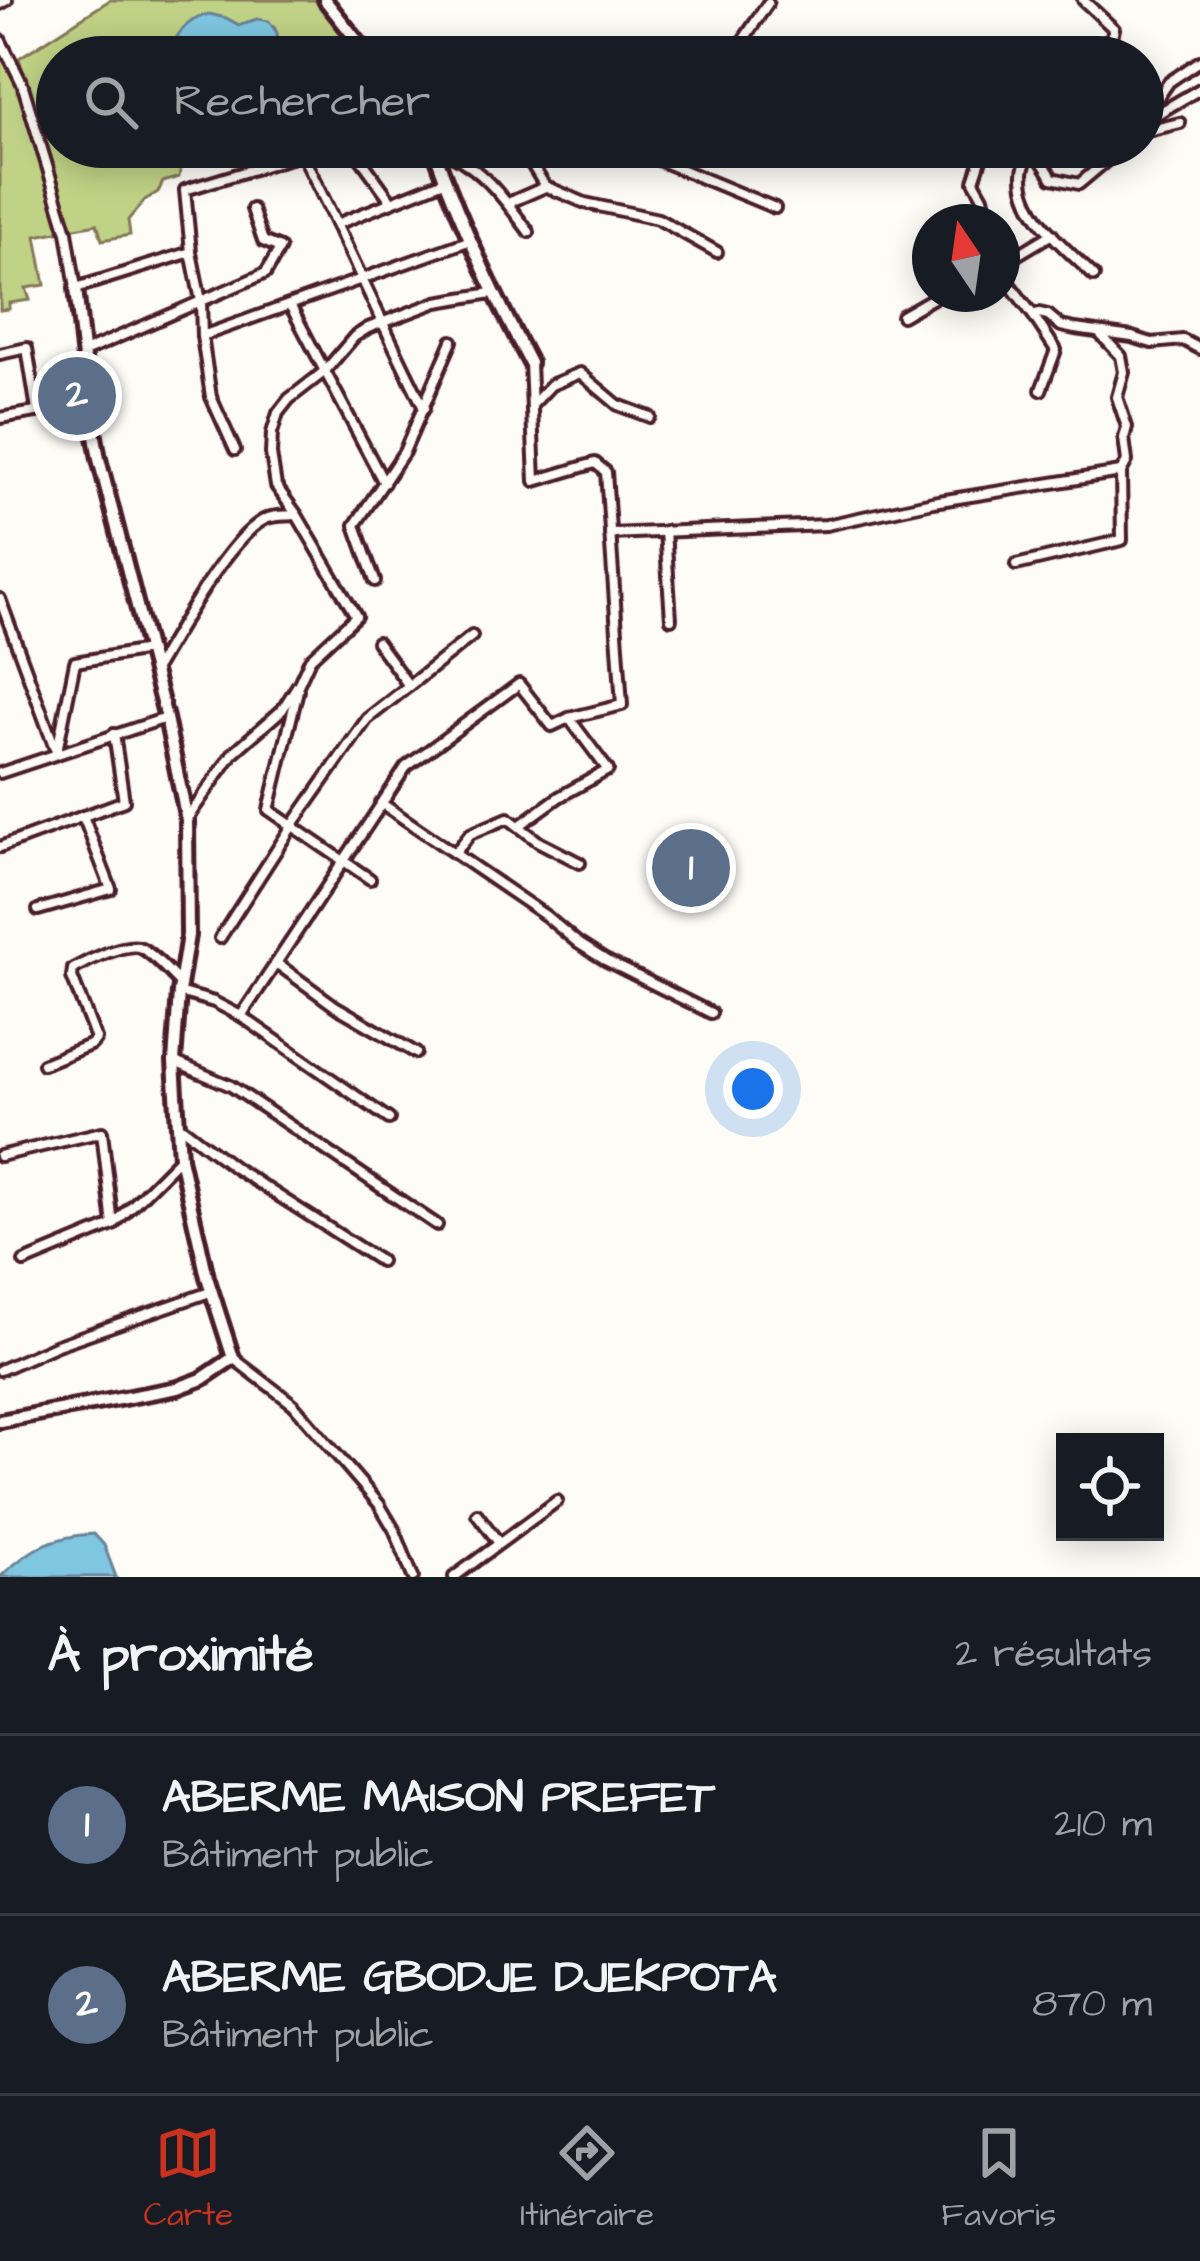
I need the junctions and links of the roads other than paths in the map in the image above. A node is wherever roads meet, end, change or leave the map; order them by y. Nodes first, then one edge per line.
1 (325, 0) edge
2 (1083, 0) edge
3 (768, 3) dead end
4 (353, 36) edge
5 (746, 36) edge
6 (1111, 36) edge
7 (0, 39) edge
8 (1200, 61) edge
9 (1200, 88) edge
10 (1164, 89) edge
11 (1164, 110) edge
12 (1180, 123) dead end
13 (1164, 127) edge
14 (36, 129) edge
15 (48, 168) edge
16 (261, 168) edge
17 (309, 168) edge
18 (367, 168) edge
19 (441, 168) edge
20 (472, 168) edge
21 (534, 168) edge
22 (679, 168) edge
23 (978, 168) edge
24 (1023, 168) edge
25 (1046, 168) edge
26 (1098, 168) edge
27 (445, 181) junction
28 (545, 186) junction
29 (392, 202) junction
30 (508, 203) junction
31 (985, 204) edge
32 (775, 208) dead end
33 (252, 209) dead end
34 (337, 224) junction
35 (529, 232) dead end
36 (1053, 234) junction
37 (471, 240) junction
38 (717, 251) dead end
39 (191, 252) junction
40 (1020, 253) edge
41 (1094, 276) dead end
42 (360, 280) junction
43 (76, 288) junction
44 (492, 292) junction
45 (1020, 298) edge
46 (201, 301) junction
47 (290, 304) junction
48 (912, 310) edge
49 (1033, 315) junction
50 (902, 316) dead end
51 (380, 321) junction
52 (1100, 334) junction
53 (202, 336) junction
54 (452, 341) dead end
55 (1198, 346) edge
56 (84, 352) junction
57 (0, 354) edge
58 (530, 363) joint
59 (325, 371) junction
60 (1040, 390) dead end
61 (89, 403) junction
62 (532, 406) junction
63 (424, 408) junction
64 (37, 410) junction
65 (650, 417) dead end
66 (0, 418) edge
67 (235, 450) dead end
68 (1121, 472) junction
69 (385, 484) junction
70 (297, 514) junction
71 (664, 531) junction
72 (610, 534) junction
73 (1016, 565) dead end
74 (375, 581) dead end
75 (0, 598) edge
76 (671, 619) dead end
77 (472, 636) dead end
78 (377, 642) dead end
79 (148, 650) junction
80 (153, 671) junction
81 (299, 683) junction
82 (409, 686) junction
83 (166, 718) junction
84 (569, 718) junction
85 (114, 734) junction
86 (56, 752) junction
87 (0, 772) edge
88 (382, 803) junction
89 (83, 816) junction
90 (187, 820) junction
91 (292, 826) junction
92 (519, 826) junction
93 (0, 847) edge
94 (455, 854) junction
95 (344, 860) junction
96 (580, 863) dead end
97 (370, 879) dead end
98 (38, 910) dead end
99 (220, 938) dead end
100 (276, 963) junction
101 (179, 988) junction
102 (711, 1013) dead end
103 (241, 1016) junction
104 (416, 1053) dead end
105 (173, 1062) junction
106 (43, 1064) dead end
107 (389, 1119) dead end
108 (179, 1126) junction
109 (0, 1156) edge
110 (180, 1158) junction
111 (113, 1225) junction
112 (437, 1225) dead end
113 (380, 1261) dead end
114 (24, 1262) dead end
115 (210, 1292) junction
116 (232, 1358) junction
117 (0, 1370) edge
118 (0, 1421) edge
119 (557, 1501) dead end
120 (477, 1514) dead end
121 (499, 1543) junction
122 (413, 1577) edge
123 (454, 1577) edge

1 - 4 street
2 - 6 street
3 - 5 street
7 - 14 street
8 - 10 street
9 - 11 street
12 - 13 street
15 - 43 street
16 - 39 street
17 - 34 street
18 - 29 street
19 - 27 street
20 - 30 street
21 - 28 street
22 - 32 street
23 - 31 street
24 - 36 street
25 - 26 street
27 - 29 street
27 - 37 street
28 - 30 street
28 - 38 street
29 - 34 street
30 - 35 street
33 - 46 street
34 - 42 street
36 - 40 street
36 - 41 street
37 - 42 street
37 - 44 street
39 - 43 street
39 - 46 street
42 - 47 street
42 - 51 street
43 - 56 street
44 - 51 street
44 - 58 street
45 - 49 street
46 - 53 street
46 - 56 street
47 - 53 street
47 - 59 street
48 - 50 street
49 - 52 street
49 - 60 street
51 - 59 street
51 - 63 street
52 - 55 street
52 - 68 street
53 - 67 street
54 - 63 street
56 - 61 street
57 - 64 street
58 - 62 street
59 - 69 street
59 - 70 street
61 - 64 street
61 - 79 street
62 - 65 street
62 - 72 street
63 - 69 street
64 - 66 street
68 - 71 street
68 - 73 street
69 - 74 street
70 - 80 street
70 - 81 street
71 - 72 street
71 - 76 street
72 - 84 street
75 - 86 street
77 - 82 street
78 - 82 street
79 - 80 street
79 - 86 street
80 - 83 street
81 - 90 street
81 - 91 street
82 - 91 street
83 - 85 street
83 - 90 street
84 - 88 street
84 - 92 street
85 - 86 street
85 - 89 street
86 - 87 street
88 - 94 street
88 - 95 street
89 - 93 street
89 - 98 street
90 - 101 street
91 - 95 street
91 - 99 street
92 - 94 street
92 - 96 street
94 - 102 street
95 - 97 street
95 - 100 street
100 - 103 street
100 - 104 street
101 - 103 street
101 - 105 street
101 - 106 street
103 - 107 street
105 - 108 street
105 - 112 street
108 - 110 street
108 - 113 street
109 - 111 street
110 - 111 street
110 - 115 street
111 - 114 street
115 - 116 street
115 - 117 street
116 - 118 street
116 - 122 street
119 - 121 street
120 - 121 street
121 - 123 street

